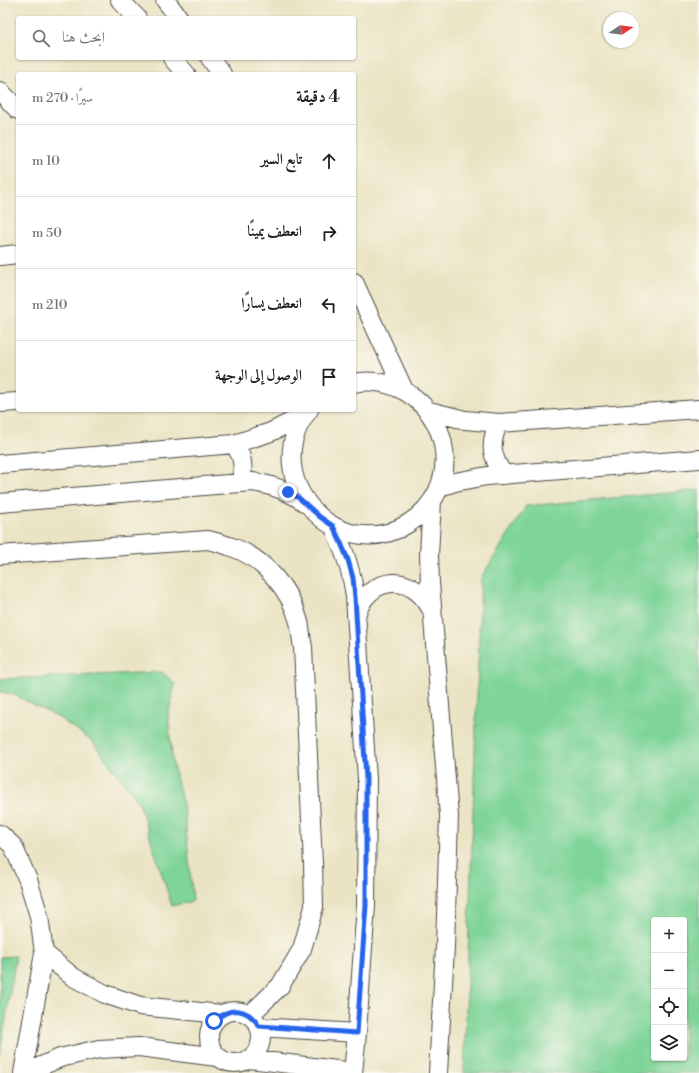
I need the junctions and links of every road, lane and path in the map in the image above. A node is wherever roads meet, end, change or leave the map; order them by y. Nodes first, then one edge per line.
1 (120, 0) edge
2 (165, 0) edge
3 (135, 16) edge
4 (177, 16) edge
5 (174, 60) edge
6 (212, 60) edge
7 (184, 72) edge
8 (220, 72) edge
9 (0, 91) edge
10 (16, 108) edge
11 (16, 254) edge
12 (0, 256) edge
13 (356, 286) edge
14 (356, 383) edge
15 (404, 390) junction
16 (16, 402) edge
17 (0, 403) edge
18 (699, 409) edge
19 (429, 411) junction
20 (307, 413) edge
21 (499, 423) junction
22 (234, 444) junction
23 (699, 458) edge
24 (0, 464) edge
25 (504, 475) junction
26 (240, 483) junction
27 (436, 494) junction
28 (0, 503) edge
29 (308, 506) junction
30 (333, 526) junction
31 (0, 555) edge
32 (431, 609) junction
33 (356, 616) junction
34 (0, 834) edge
35 (44, 953) junction
36 (221, 1014) junction
37 (254, 1021) junction
38 (357, 1033) junction
39 (217, 1057) junction
40 (247, 1065) edge
41 (353, 1072) edge
42 (24, 1073) edge
43 (438, 1073) edge

1 - 3 street
2 - 4 street
5 - 7 street
6 - 8 street
9 - 10 street
11 - 12 street
13 - 15 street
14 - 15 street
15 - 19 street
16 - 17 street
18 - 21 street
19 - 21 street
19 - 27 street
20 - 22 street
20 - 29 street
21 - 25 street
22 - 24 street
22 - 26 street
23 - 25 street
25 - 27 street
26 - 28 street
26 - 29 street
27 - 30 street
27 - 32 street
29 - 30 street
30 - 33 street
31 - 37 street
32 - 33 street
32 - 43 street
33 - 38 street
34 - 35 street
35 - 36 street
35 - 42 street
36 - 37 street
36 - 39 street
37 - 38 street
37 - 40 street
38 - 41 street
39 - 40 street
39 - 42 street
40 - 41 street

